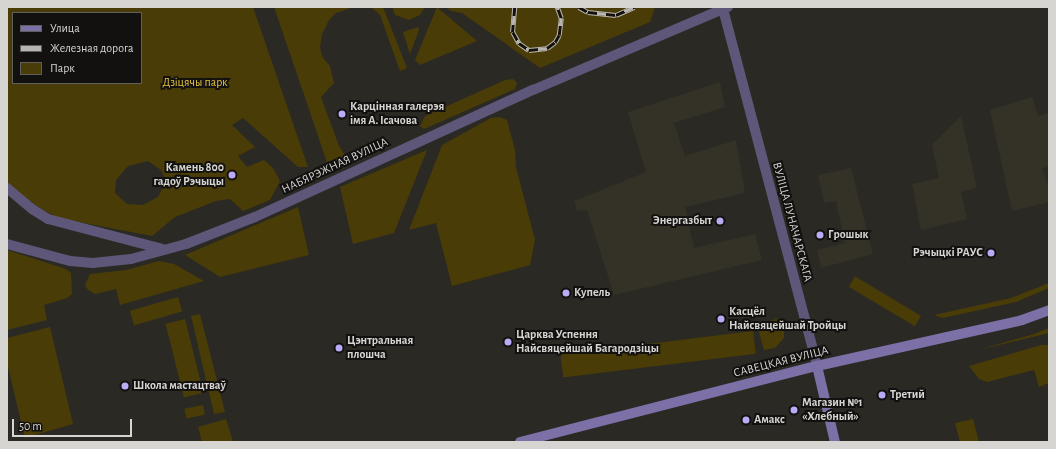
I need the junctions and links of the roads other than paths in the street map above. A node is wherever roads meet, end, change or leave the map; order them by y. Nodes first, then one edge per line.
1 (726, 8) edge
2 (7, 188) edge
3 (7, 244) edge
4 (164, 250) junction
5 (1049, 310) edge
6 (817, 366) junction
7 (520, 442) edge
8 (835, 442) edge

1 - 4 street, НАБЯРЭЖНАЯ ВУЛІЦА
1 - 6 street, ВУЛІЦА ЛУНАЧАРСКАГА
2 - 4 street
3 - 4 street, НАБЯРЭЖНАЯ ВУЛІЦА
5 - 6 street, САВЕЦКАЯ ВУЛІЦА
6 - 7 street, САВЕЦКАЯ ВУЛІЦА
6 - 8 street, ВУЛІЦА ЛУНАЧАРСКАГА

